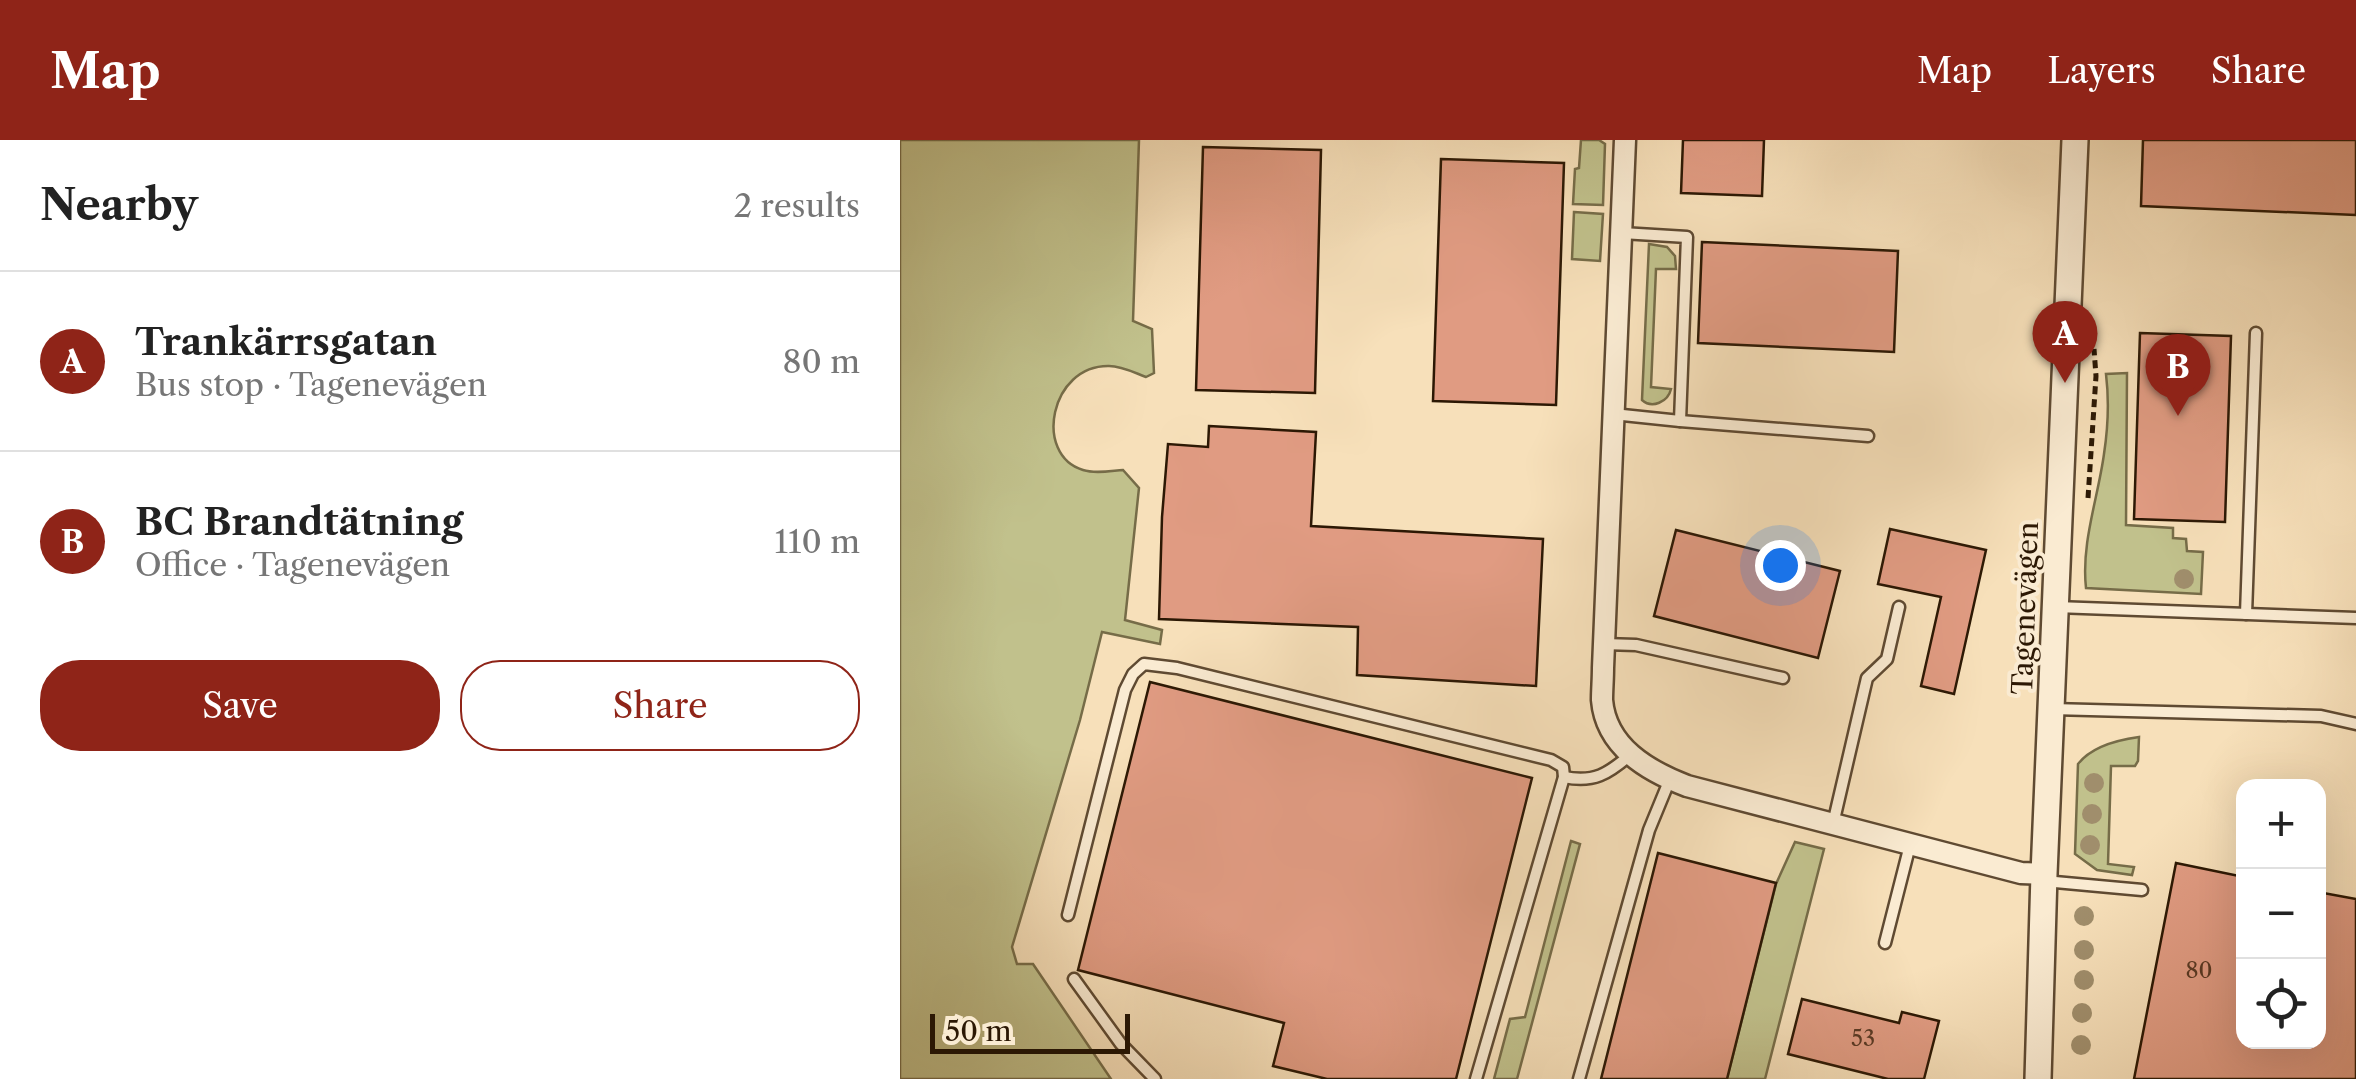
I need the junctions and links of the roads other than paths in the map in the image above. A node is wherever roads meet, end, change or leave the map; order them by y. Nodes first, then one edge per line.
1 (1625, 140) edge
2 (2075, 140) edge
3 (1621, 233) junction
4 (2256, 333) dead end
5 (1614, 414) junction
6 (1680, 421) junction
7 (1868, 436) dead end
8 (1899, 607) dead end
9 (2055, 607) junction
10 (2246, 614) junction
11 (2356, 618) edge
12 (1604, 644) junction
13 (1782, 678) dead end
14 (2051, 709) junction
15 (2356, 724) edge
16 (1630, 754) junction
17 (1564, 777) junction
18 (1670, 780) junction
19 (1832, 825) junction
20 (1910, 845) junction
21 (2044, 877) junction
22 (2142, 890) dead end
23 (1068, 916) dead end
24 (1885, 943) dead end
25 (1074, 979) dead end
26 (1155, 1079) edge
27 (1476, 1079) edge
28 (1580, 1079) edge
29 (2038, 1079) edge

1 - 3 street
2 - 9 street, Tagenevägen
3 - 5 street
3 - 6 lane
4 - 10 lane
5 - 6 lane
5 - 12 street
6 - 7 lane
8 - 19 lane
9 - 10 lane
9 - 14 street, Tagenevägen
10 - 11 lane
12 - 13 lane
12 - 16 street
14 - 15 lane
14 - 21 street, Tagenevägen
16 - 17 lane
16 - 18 street
17 - 23 lane
17 - 27 lane
18 - 19 street
18 - 28 lane
19 - 20 street
20 - 21 street
20 - 24 lane
21 - 22 lane
21 - 29 street, Tagenevägen
25 - 26 lane

